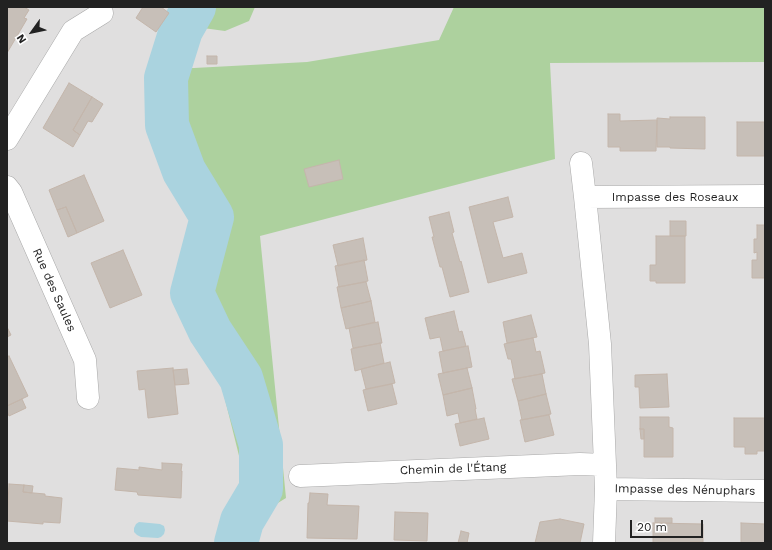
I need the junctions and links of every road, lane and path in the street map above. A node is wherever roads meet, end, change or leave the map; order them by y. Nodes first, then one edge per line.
1 (102, 13) dead end
2 (7, 139) edge
3 (581, 163) dead end
4 (7, 187) edge
5 (765, 196) edge
6 (585, 197) junction
7 (88, 398) dead end
8 (605, 465) junction
9 (300, 476) dead end
10 (606, 489) junction
11 (765, 491) edge
12 (604, 543) edge

1 - 2 street
3 - 6 street
4 - 7 street, Rue des Saules
5 - 6 street, Impasse des Roseaux
6 - 8 street
8 - 9 street, Chemin de l'Étang
8 - 10 street
10 - 11 street, Impasse des Nénuphars
10 - 12 street

